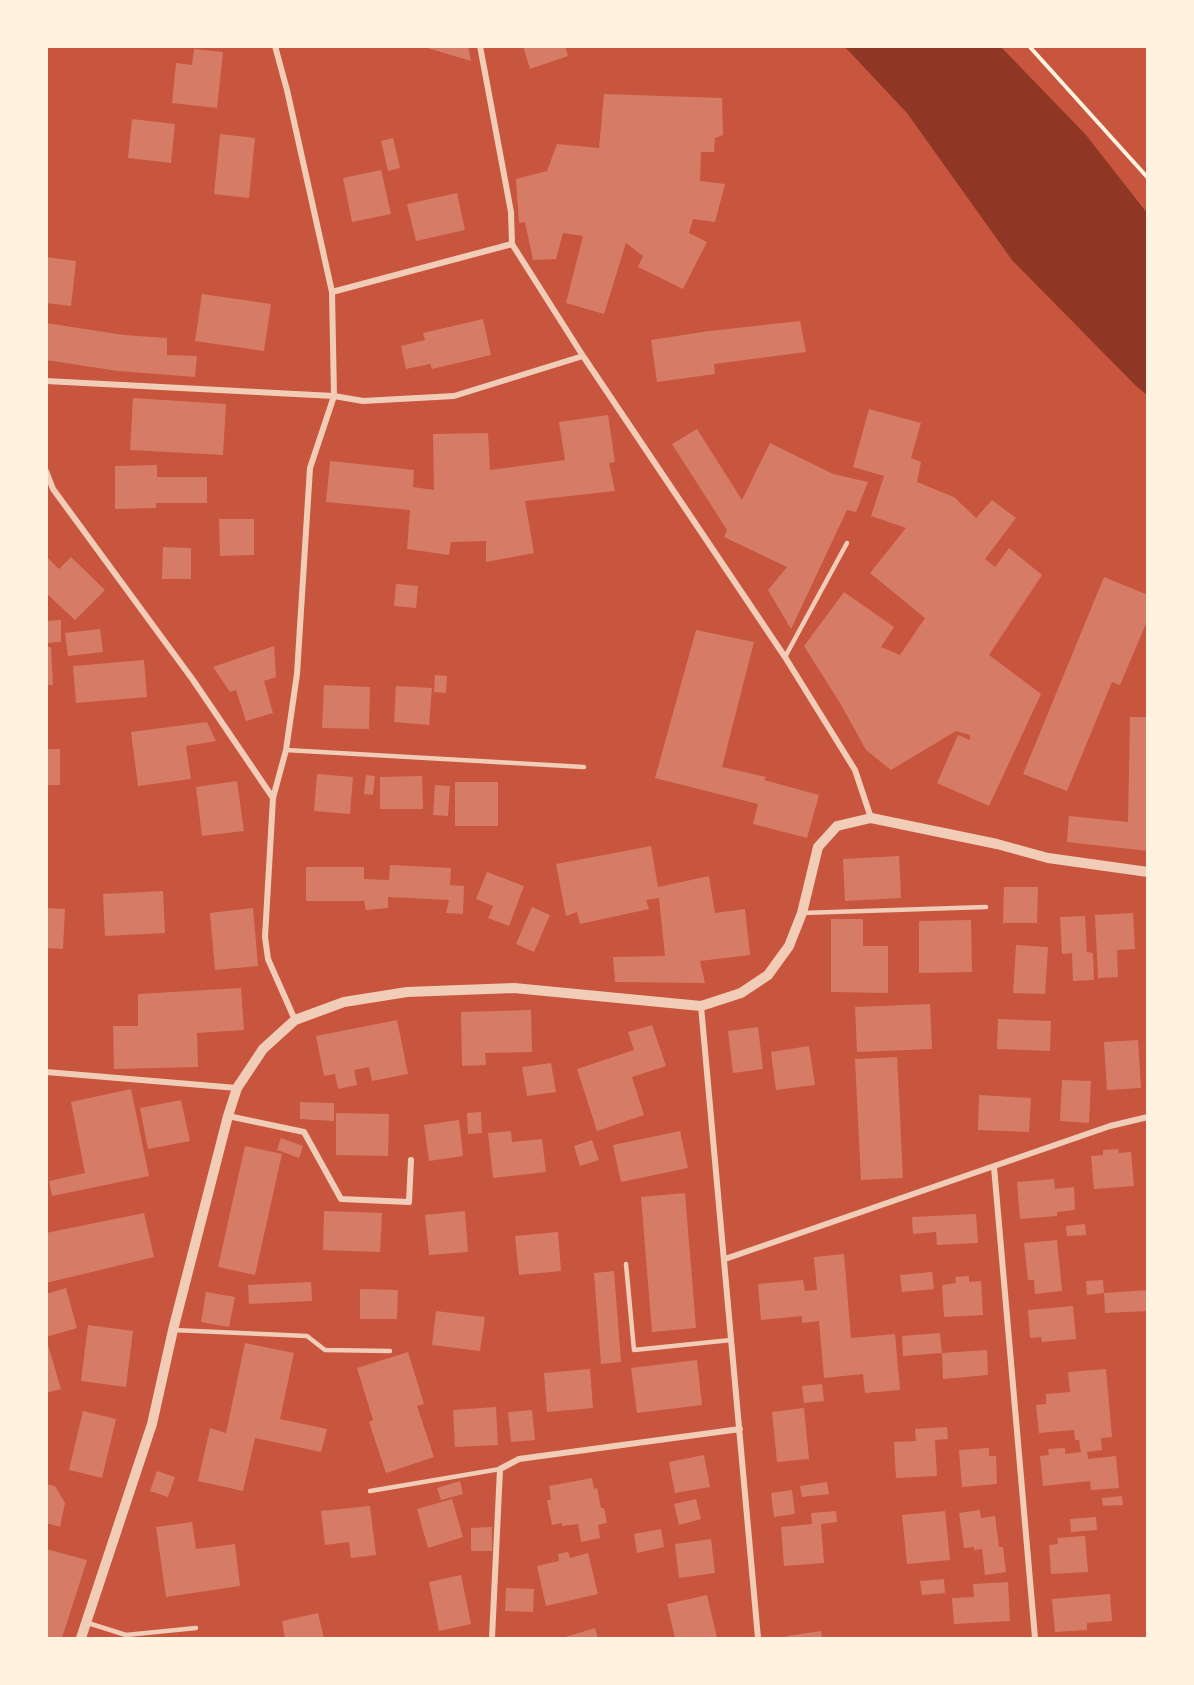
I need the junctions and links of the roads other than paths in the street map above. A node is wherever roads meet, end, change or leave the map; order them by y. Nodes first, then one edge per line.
1 (275, 46) edge
2 (480, 46) edge
3 (512, 244) junction
4 (332, 292) junction
5 (583, 356) junction
6 (46, 381) edge
7 (334, 396) junction
8 (46, 471) edge
9 (53, 489) junction
10 (46, 496) edge
11 (848, 543) dead end
12 (785, 657) junction
13 (286, 750) junction
14 (584, 767) dead end
15 (273, 798) junction
16 (871, 818) junction
17 (1148, 873) edge
18 (986, 907) dead end
19 (802, 913) junction
20 (701, 1006) junction
21 (295, 1020) junction
22 (46, 1072) edge
23 (237, 1088) junction
24 (228, 1116) junction
25 (1148, 1117) edge
26 (411, 1160) dead end
27 (994, 1167) junction
28 (725, 1260) junction
29 (626, 1264) dead end
30 (173, 1330) junction
31 (732, 1340) junction
32 (390, 1351) dead end
33 (740, 1429) junction
34 (500, 1468) junction
35 (370, 1491) dead end
36 (85, 1623) junction
37 (196, 1628) dead end
38 (81, 1638) edge
39 (492, 1638) edge
40 (758, 1638) edge
41 (1035, 1638) edge

1 - 4 street
2 - 3 street
3 - 4 street
3 - 5 street
4 - 7 street
5 - 7 street
5 - 12 street
6 - 7 street
7 - 13 street
8 - 9 street
9 - 10 street
9 - 15 street
11 - 12 lane
12 - 16 street
13 - 14 lane
13 - 15 street
15 - 21 street
16 - 17 street
16 - 19 street
18 - 19 lane
19 - 20 street
20 - 21 street
20 - 28 street
21 - 23 street
22 - 23 street
23 - 24 street
24 - 26 street
24 - 30 street
25 - 27 street
27 - 28 street
27 - 41 street
28 - 31 street
29 - 31 lane
30 - 32 lane
30 - 36 street
31 - 33 street
33 - 34 street
33 - 40 street
34 - 35 lane
34 - 39 street
36 - 37 lane
36 - 38 street

